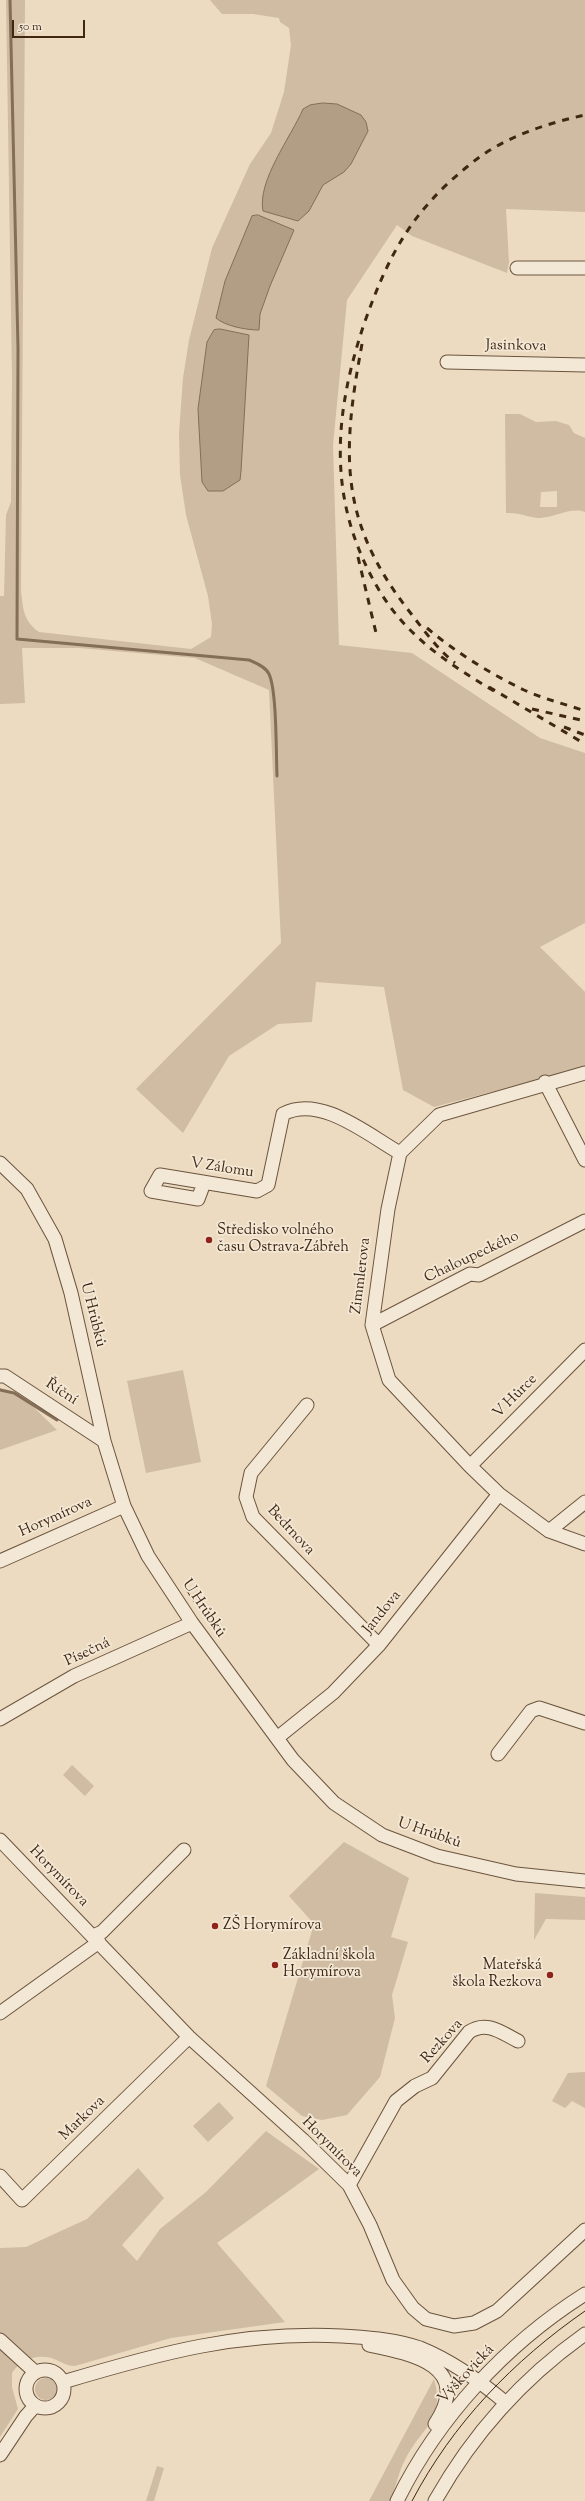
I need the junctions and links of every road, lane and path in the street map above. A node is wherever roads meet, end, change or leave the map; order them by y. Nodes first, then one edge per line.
1 (517, 268) dead end
2 (585, 268) edge
3 (447, 362) dead end
4 (585, 365) edge
5 (585, 1073) edge
6 (545, 1082) junction
7 (400, 1153) junction
8 (585, 1160) edge
9 (0, 1163) edge
10 (204, 1183) junction
11 (585, 1221) edge
12 (372, 1325) junction
13 (585, 1350) edge
14 (0, 1376) edge
15 (307, 1405) dead end
16 (104, 1441) junction
17 (470, 1466) junction
18 (499, 1494) junction
19 (585, 1502) edge
20 (124, 1506) junction
21 (549, 1531) junction
22 (585, 1544) edge
23 (0, 1561) edge
24 (192, 1623) junction
25 (379, 1645) junction
26 (0, 1719) edge
27 (585, 1723) edge
28 (277, 1738) junction
29 (498, 1754) dead end
30 (0, 1840) edge
31 (184, 1850) dead end
32 (585, 1881) edge
33 (96, 1939) junction
34 (0, 2013) edge
35 (189, 2038) junction
36 (518, 2041) dead end
37 (0, 2176) edge
38 (349, 2185) junction
39 (585, 2230) edge
40 (585, 2294) edge
41 (310, 2334) junction
42 (585, 2334) edge
43 (0, 2340) edge
44 (35, 2372) junction
45 (480, 2381) junction
46 (63, 2382) junction
47 (506, 2403) junction
48 (35, 2406) junction
49 (0, 2455) edge
50 (415, 2468) junction
51 (397, 2501) edge
52 (435, 2501) edge

1 - 2 street
3 - 4 street, Jasinkova
5 - 6 street
6 - 7 street
6 - 8 street
7 - 10 street, V Zálomu
7 - 12 street, Zimmlerova
9 - 16 street, U Hrůbků
10 - 10 street, V Zálomu
11 - 12 street, Chaloupeckého
12 - 17 street, Zimmlerova
13 - 17 street, V Hůrce
14 - 16 street, Říční
15 - 25 street, Bedrnova
16 - 20 street, U Hrůbků
17 - 18 street, Zimmlerova
18 - 21 street, Zimmlerova
18 - 25 street, Jandova
19 - 21 street
20 - 23 street, Horymírova
20 - 24 street, U Hrůbků
21 - 22 street, Zimmlerova
24 - 26 street, Písečná
24 - 28 street, U Hrůbků
25 - 28 street, Jandova
27 - 29 street
28 - 32 street, U Hrůbků
30 - 33 street, Horymírova
31 - 33 street
33 - 34 street
33 - 35 street, Horymírova
35 - 37 street, Markova
35 - 38 street, Horymírova
36 - 38 street, Rezkova
38 - 39 street, Horymírova
40 - 45 street, Výškovická
41 - 45 street
41 - 46 street
41 - 50 street
42 - 47 street
43 - 44 street
44 - 46 street
44 - 48 street
45 - 47 street
45 - 50 street, Výškovická
46 - 48 street
47 - 52 street
48 - 49 street
50 - 51 street, Výškovická

